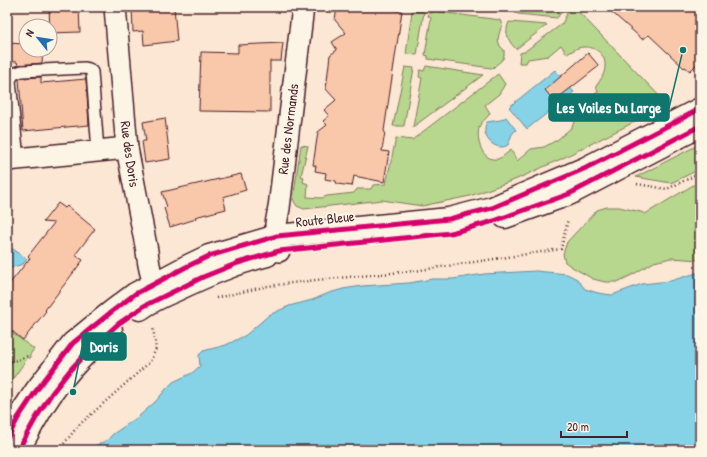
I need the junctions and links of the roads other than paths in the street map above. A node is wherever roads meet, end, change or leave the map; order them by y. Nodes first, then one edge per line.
1 (115, 7) edge
2 (303, 7) edge
3 (700, 109) edge
4 (700, 126) edge
5 (127, 148) junction
6 (98, 151) junction
7 (12, 159) edge
8 (278, 244) junction
9 (158, 290) junction
10 (7, 439) edge
11 (18, 450) edge

1 - 5 street, Rue des Doris
2 - 8 street, Rue des Normands
3 - 8 street, Route Bleue
4 - 8 street, Route Bleue
5 - 6 street
5 - 9 street, Rue des Doris
6 - 7 street
6 - 7 lane
8 - 9 street, Route Bleue
9 - 10 street, Route Bleue
9 - 11 street, Route Bleue

